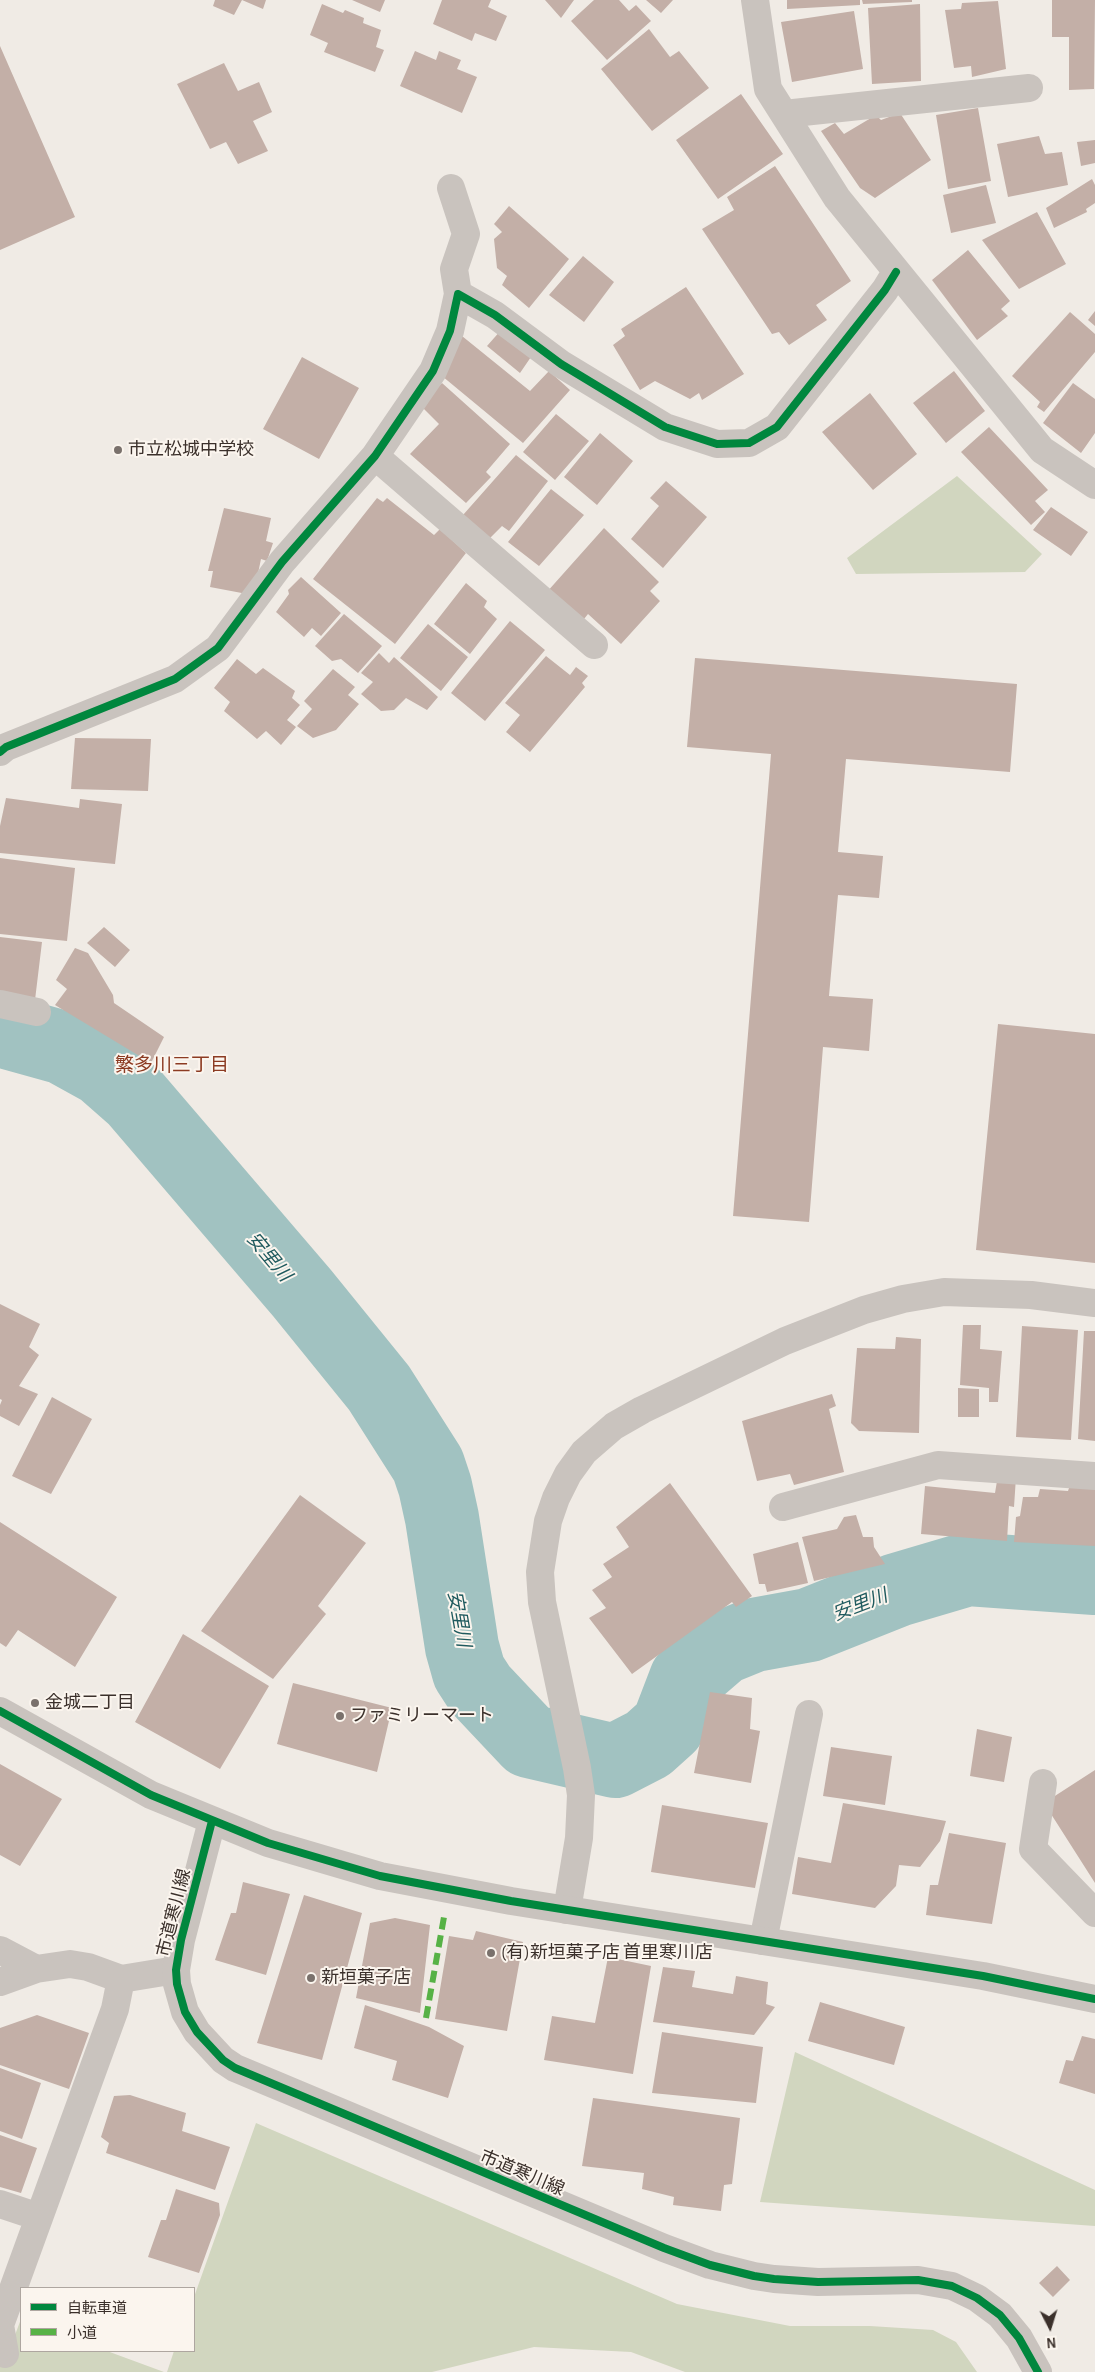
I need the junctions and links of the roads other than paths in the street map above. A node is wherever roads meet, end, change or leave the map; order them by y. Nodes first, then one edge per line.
1 (755, 0) edge
2 (1029, 88) dead end
3 (784, 114) junction
4 (450, 188) dead end
5 (896, 272) junction
6 (458, 294) junction
7 (375, 456) junction
8 (1095, 485) edge
9 (594, 645) dead end
10 (0, 752) edge
11 (0, 1004) edge
12 (37, 1012) dead end
13 (1095, 1303) edge
14 (1095, 1476) edge
15 (783, 1507) dead end
16 (0, 1711) edge
17 (809, 1714) dead end
18 (1043, 1783) dead end
19 (212, 1821) junction
20 (567, 1910) junction
21 (1095, 1913) edge
22 (763, 1941) junction
23 (0, 1950) edge
24 (36, 1969) junction
25 (176, 1970) junction
26 (121, 1979) junction
27 (0, 1982) edge
28 (1095, 1999) edge
29 (0, 2204) edge
30 (40, 2217) junction
31 (5, 2354) dead end
32 (1038, 2372) edge

1 - 3 street
2 - 3 street
3 - 5 street
4 - 6 street
5 - 6 street
5 - 8 street
6 - 7 street
7 - 9 street
7 - 10 street
11 - 12 street
13 - 20 street
14 - 15 street
16 - 19 street
17 - 22 street
18 - 21 street
19 - 20 street
19 - 25 street, 市道寒川線
20 - 22 street
22 - 28 street
23 - 24 street
24 - 26 street
24 - 27 street
25 - 26 street
25 - 32 street, 市道寒川線
26 - 30 street
29 - 30 street
30 - 31 street

